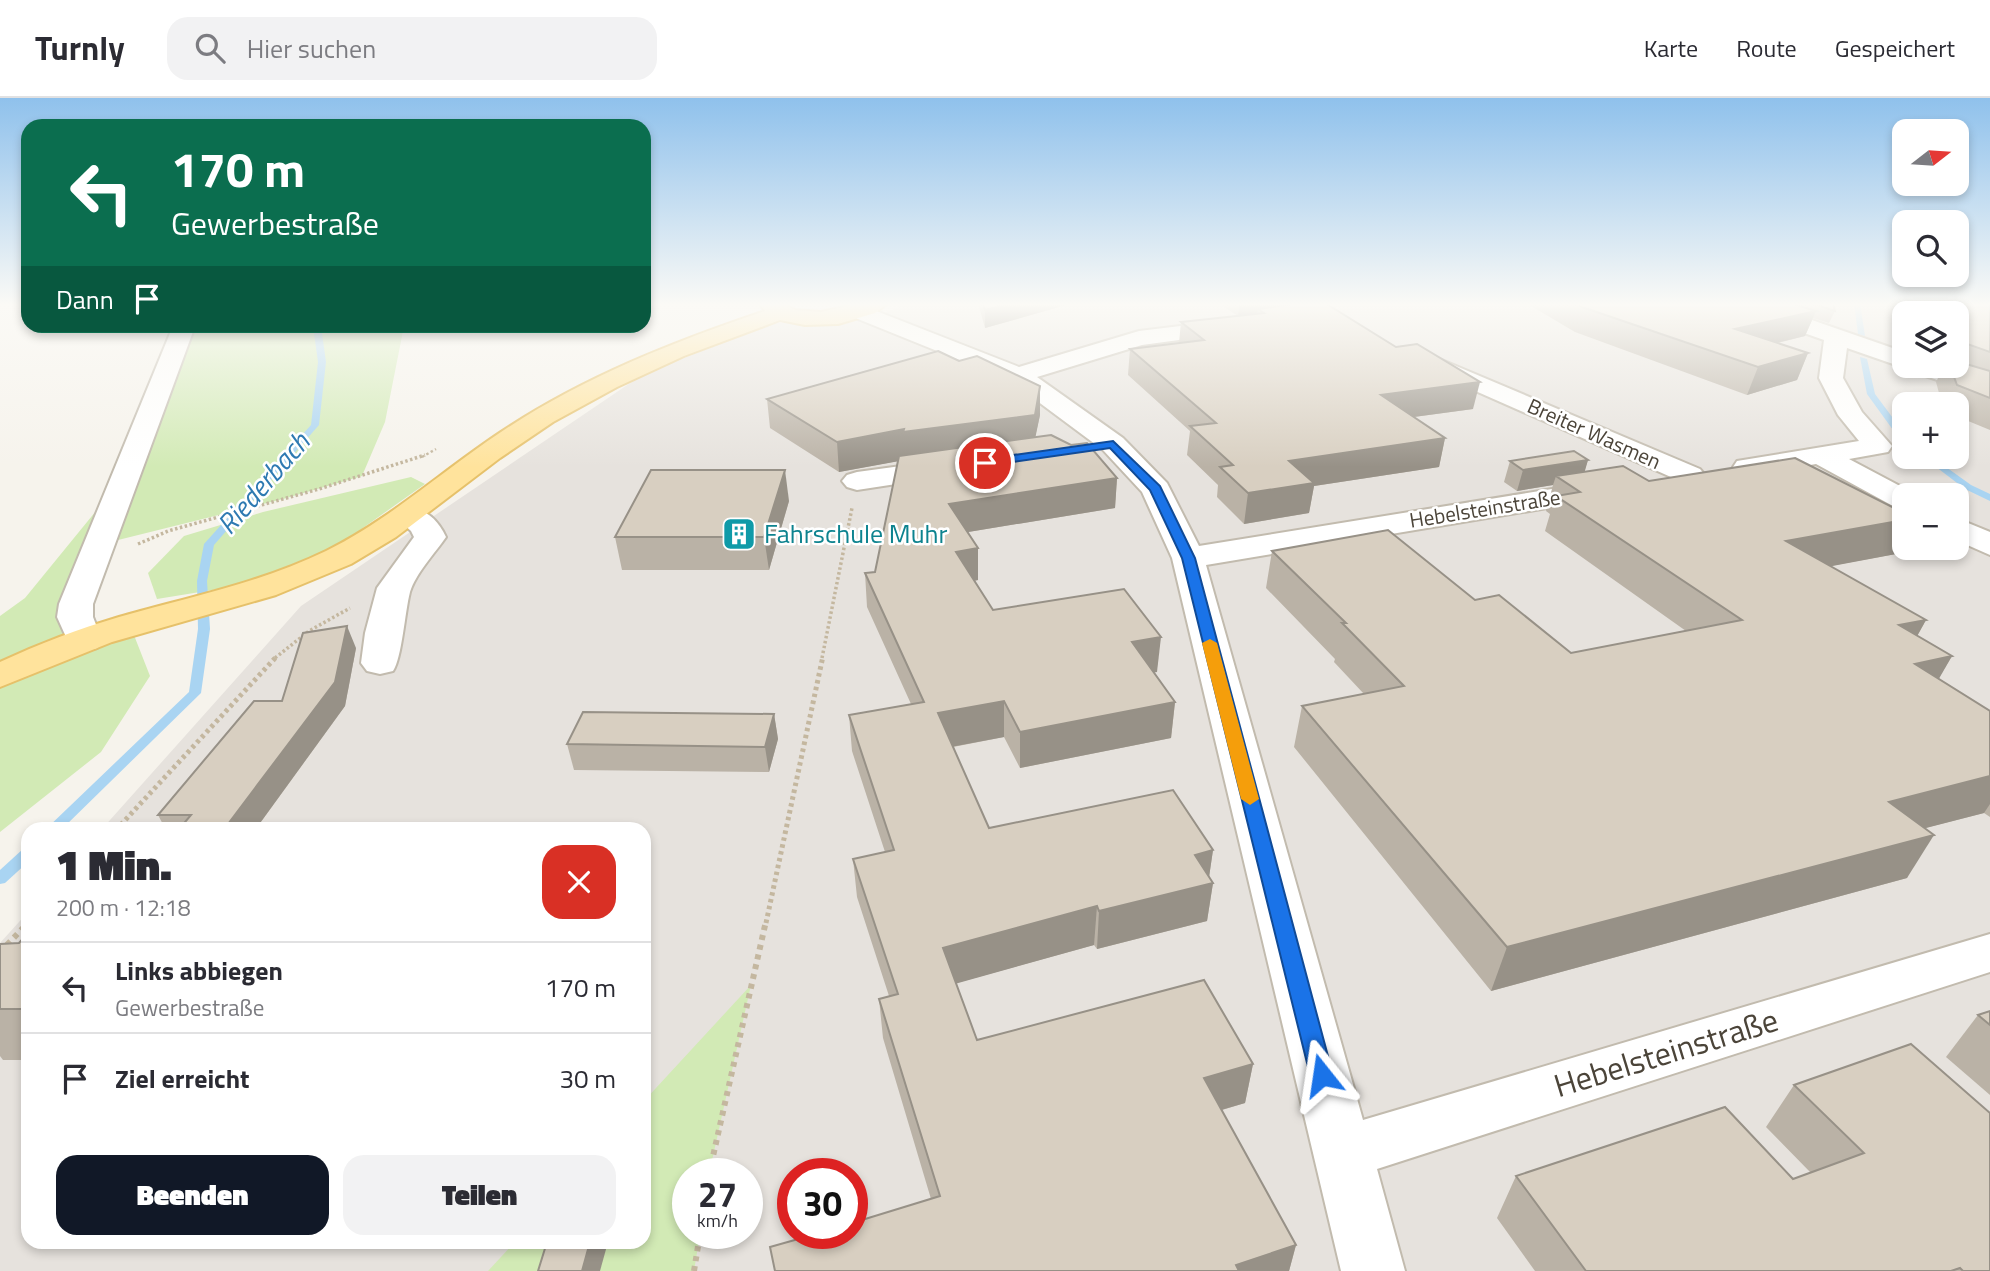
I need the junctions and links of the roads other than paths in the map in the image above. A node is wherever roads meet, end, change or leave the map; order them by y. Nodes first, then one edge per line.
1 (172, 358) edge
2 (657, 358) edge
3 (980, 358) edge
4 (1074, 358) edge
5 (1422, 358) edge
6 (1834, 358) edge
7 (1018, 375) junction
8 (1960, 378) edge
9 (1986, 386) edge
10 (1113, 444) junction
11 (1072, 450) edge
12 (1823, 457) junction
13 (978, 464) edge
14 (1690, 475) junction
15 (857, 481) road end
16 (1892, 494) edge
17 (408, 515) junction
18 (1969, 534) edge
19 (1990, 545) edge
20 (1188, 558) junction
21 (84, 640) junction
22 (380, 663) dead end
23 (0, 676) edge
24 (1990, 953) edge
25 (1342, 1153) junction
26 (1373, 1271) edge

1 - 21 street
2 - 17 main road
3 - 7 street
4 - 7 street
5 - 14 street, Breiter Wasmen
6 - 12 street, Hebelsteinstraße
7 - 10 street
8 - 9 street
10 - 11 street
10 - 20 street
12 - 14 street, Hebelsteinstraße
12 - 16 street
13 - 15 street
14 - 20 street, Hebelsteinstraße
17 - 21 main road
17 - 22 street
18 - 19 street
20 - 25 street
21 - 23 main road
24 - 25 street, Hebelsteinstraße
25 - 26 street

